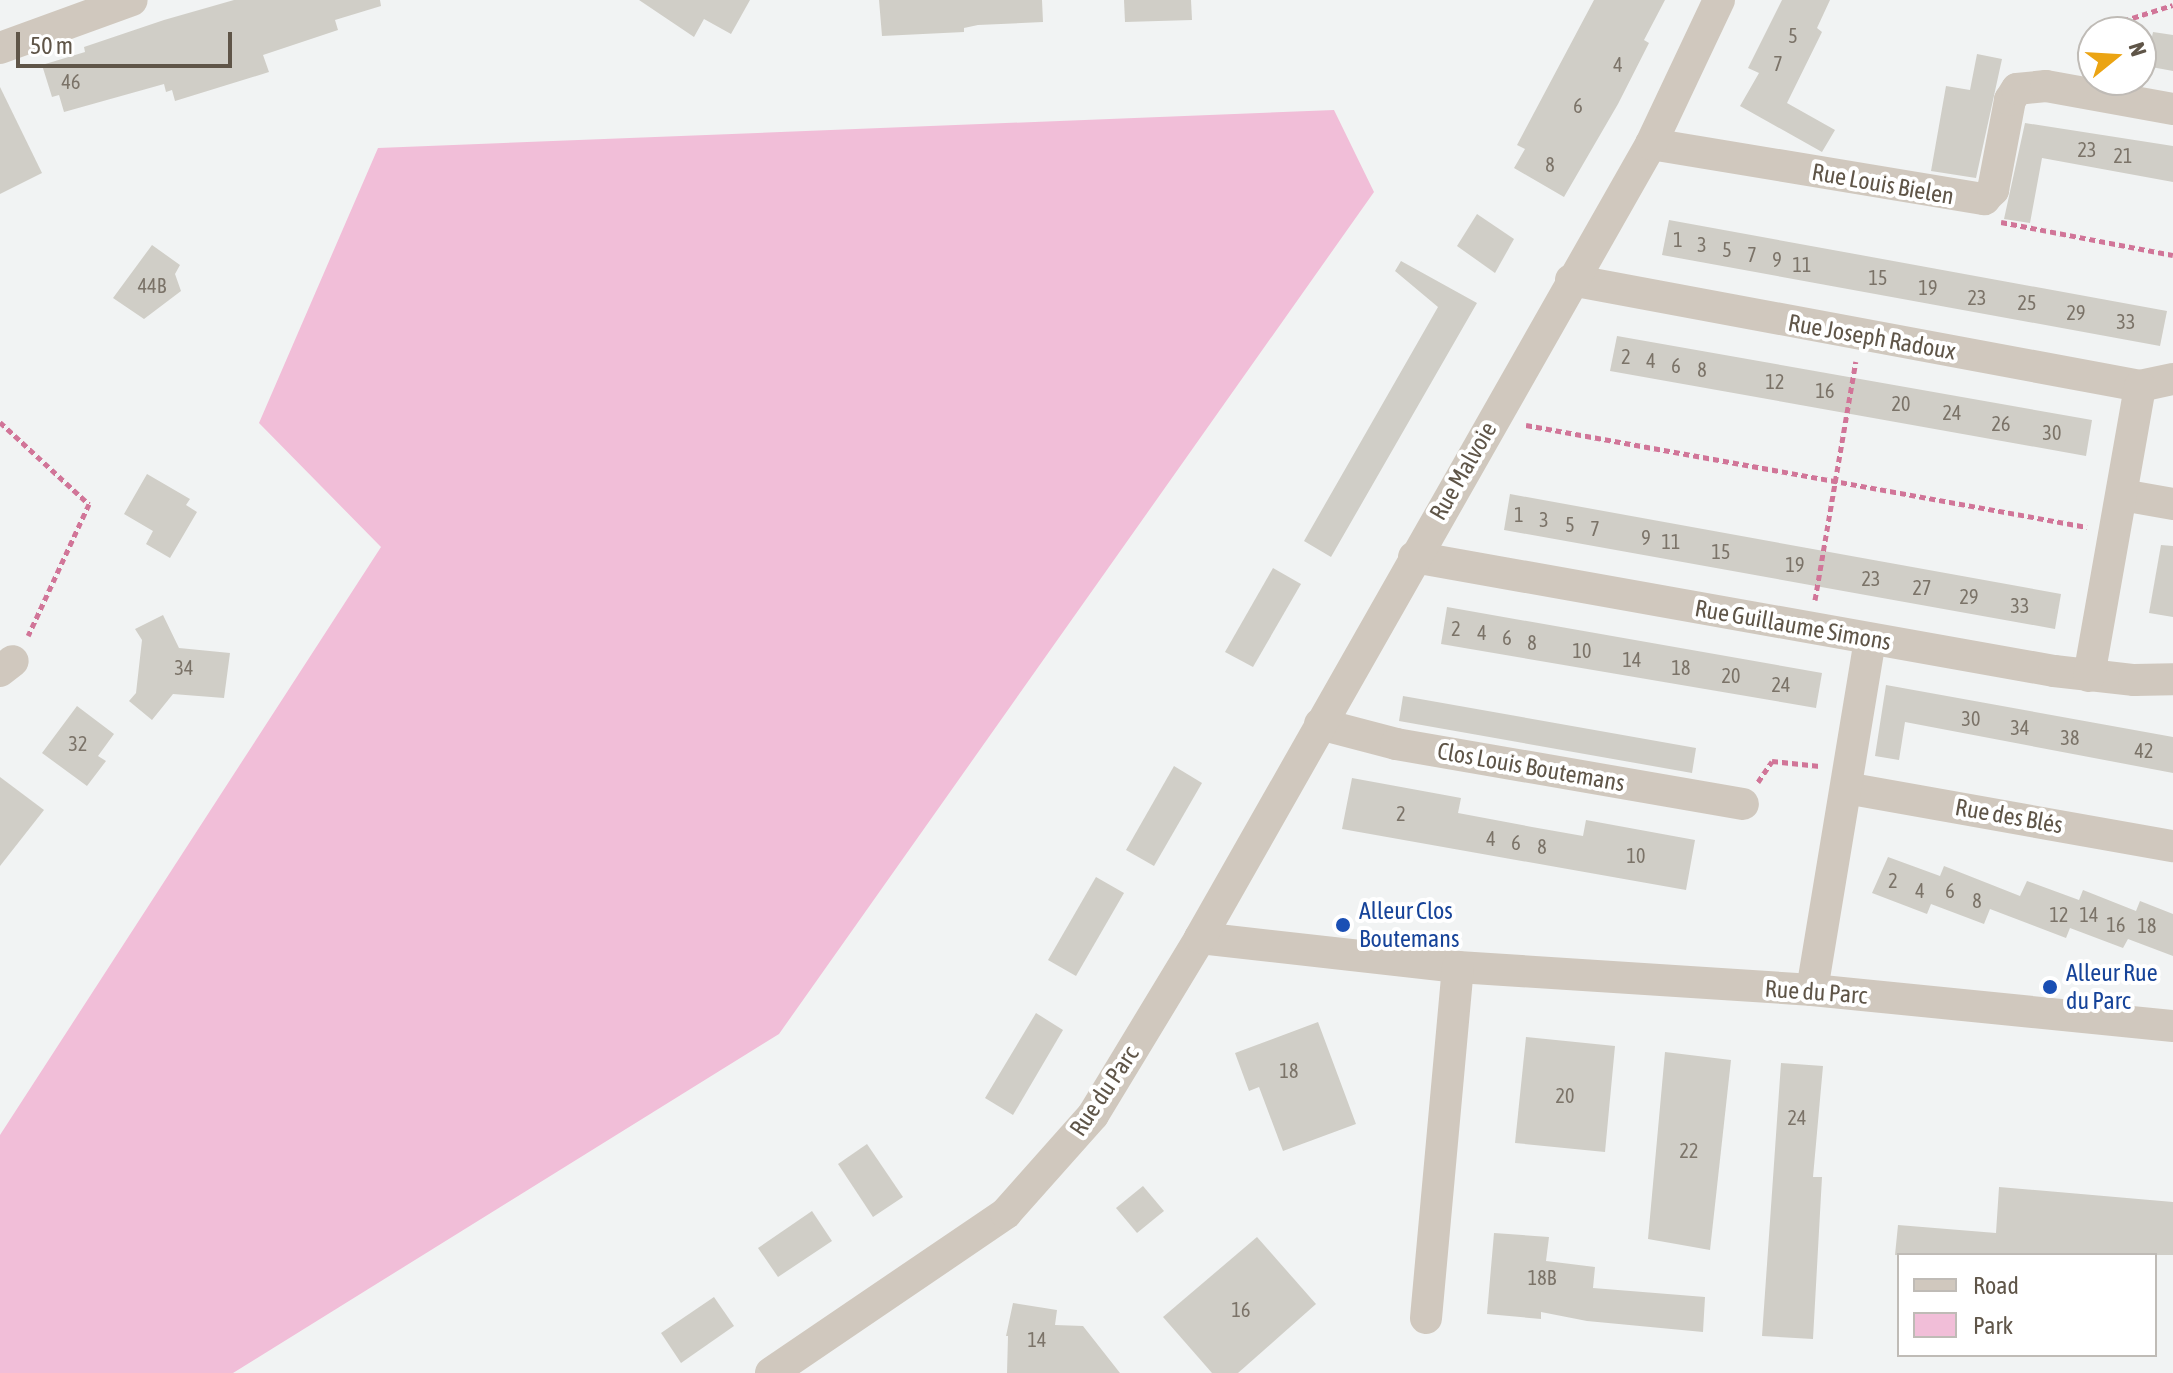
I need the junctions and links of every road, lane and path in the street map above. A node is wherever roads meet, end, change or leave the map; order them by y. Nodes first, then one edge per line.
1 (132, 0) edge
2 (1719, 0) edge
3 (2173, 5) edge
4 (2138, 16) edge
5 (0, 48) edge
6 (2173, 109) edge
7 (1651, 144) junction
8 (1984, 199) junction
9 (2173, 255) edge
10 (1571, 280) junction
11 (1861, 335) junction
12 (2173, 379) edge
13 (2140, 386) junction
14 (1493, 419) junction
15 (0, 422) edge
16 (1836, 481) junction
17 (2122, 495) junction
18 (2173, 504) edge
19 (2115, 532) junction
20 (1414, 557) junction
21 (1810, 628) junction
22 (1870, 639) junction
23 (7, 666) edge
24 (2089, 676) junction
25 (2173, 679) edge
26 (1320, 724) junction
27 (1847, 779) junction
28 (1743, 804) joint
29 (2173, 846) edge
30 (1200, 938) junction
31 (1458, 967) junction
32 (1812, 990) junction
33 (2173, 1026) edge
34 (1426, 1318) dead end
35 (771, 1373) edge

1 - 5 street
2 - 7 street, Rue Malvoie
3 - 4 path
6 - 8 street, Rue Louis Bielen
7 - 8 street, Rue Louis Bielen
7 - 10 street, Rue Malvoie
8 - 9 path
10 - 11 street, Rue Joseph Radoux
10 - 14 street, Rue Malvoie
11 - 13 street, Rue Joseph Radoux
11 - 16 path
12 - 13 street, Rue Joseph Radoux
13 - 17 street
14 - 16 path
14 - 20 street, Rue Malvoie
15 - 23 path
16 - 19 path
16 - 21 path
17 - 18 street
17 - 19 street
19 - 24 street
20 - 21 street, Rue Guillaume Simons
20 - 26 street, Rue Malvoie
21 - 22 street, Rue Guillaume Simons
22 - 24 street, Rue Guillaume Simons
22 - 27 street
24 - 25 street, Rue Guillaume Simons
26 - 28 street, Clos Louis Boutemans
26 - 30 street, Rue Malvoie
27 - 28 path
27 - 29 street, Rue des Blés
27 - 32 street
30 - 31 street, Rue du Parc
30 - 35 street, Rue du Parc
31 - 32 street, Rue du Parc
31 - 34 street
32 - 33 street, Rue du Parc

